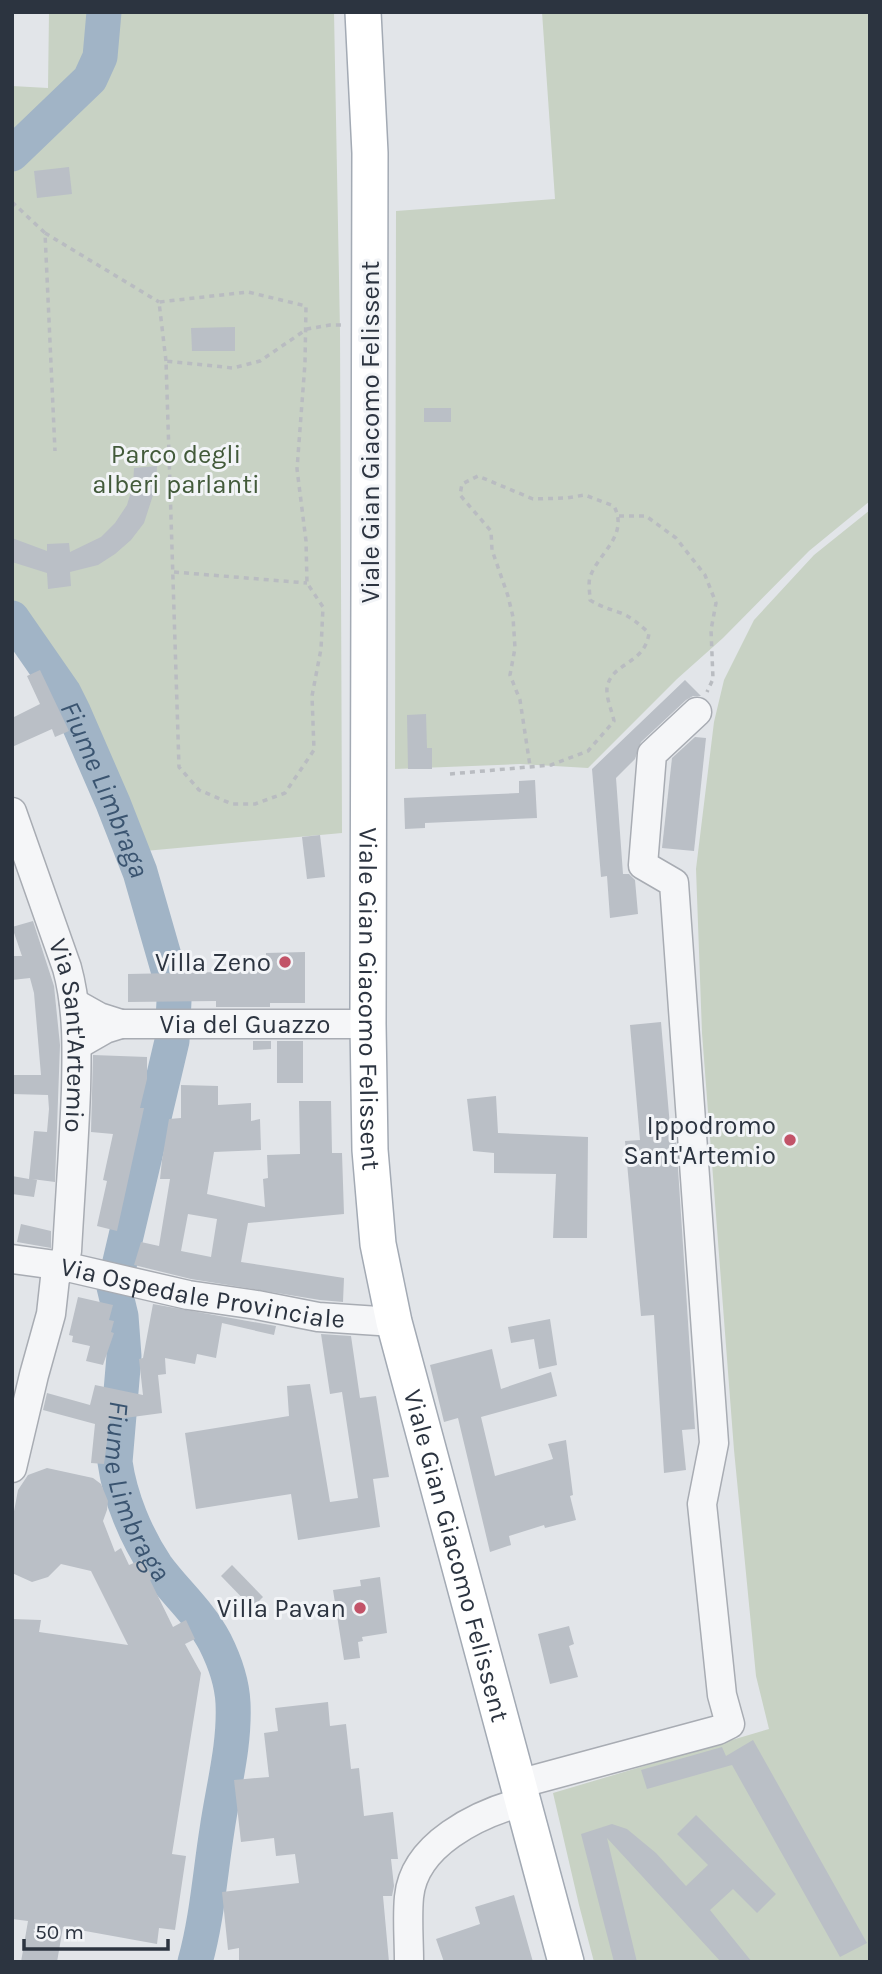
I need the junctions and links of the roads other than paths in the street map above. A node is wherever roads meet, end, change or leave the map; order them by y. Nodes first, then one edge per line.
1 (363, 12) edge
2 (697, 712) road end
3 (12, 812) edge
4 (74, 1003) junction
5 (121, 1024) junction
6 (368, 1024) junction
7 (77, 1045) junction
8 (12, 1259) edge
9 (63, 1266) junction
10 (394, 1322) junction
11 (19, 1408) edge
12 (12, 1468) edge
13 (520, 1793) junction
14 (409, 1962) edge
15 (566, 1962) edge

1 - 6 main road, Viale Gian Giacomo Felissent
2 - 13 street
3 - 4 street, Via Sant'Artemio
4 - 5 street, Via del Guazzo
4 - 7 street, Via Sant'Artemio
5 - 6 street, Via del Guazzo
5 - 7 street, Via del Guazzo
6 - 10 main road, Viale Gian Giacomo Felissent
7 - 9 street, Via Sant'Artemio
8 - 9 street, Via Ospedale Provinciale
9 - 10 street, Via Ospedale Provinciale
9 - 11 street, Via Sant'Artemio
10 - 13 main road, Viale Gian Giacomo Felissent
11 - 12 street, Via Sant'Artemio
13 - 14 street
13 - 15 main road, Viale Gian Giacomo Felissent

